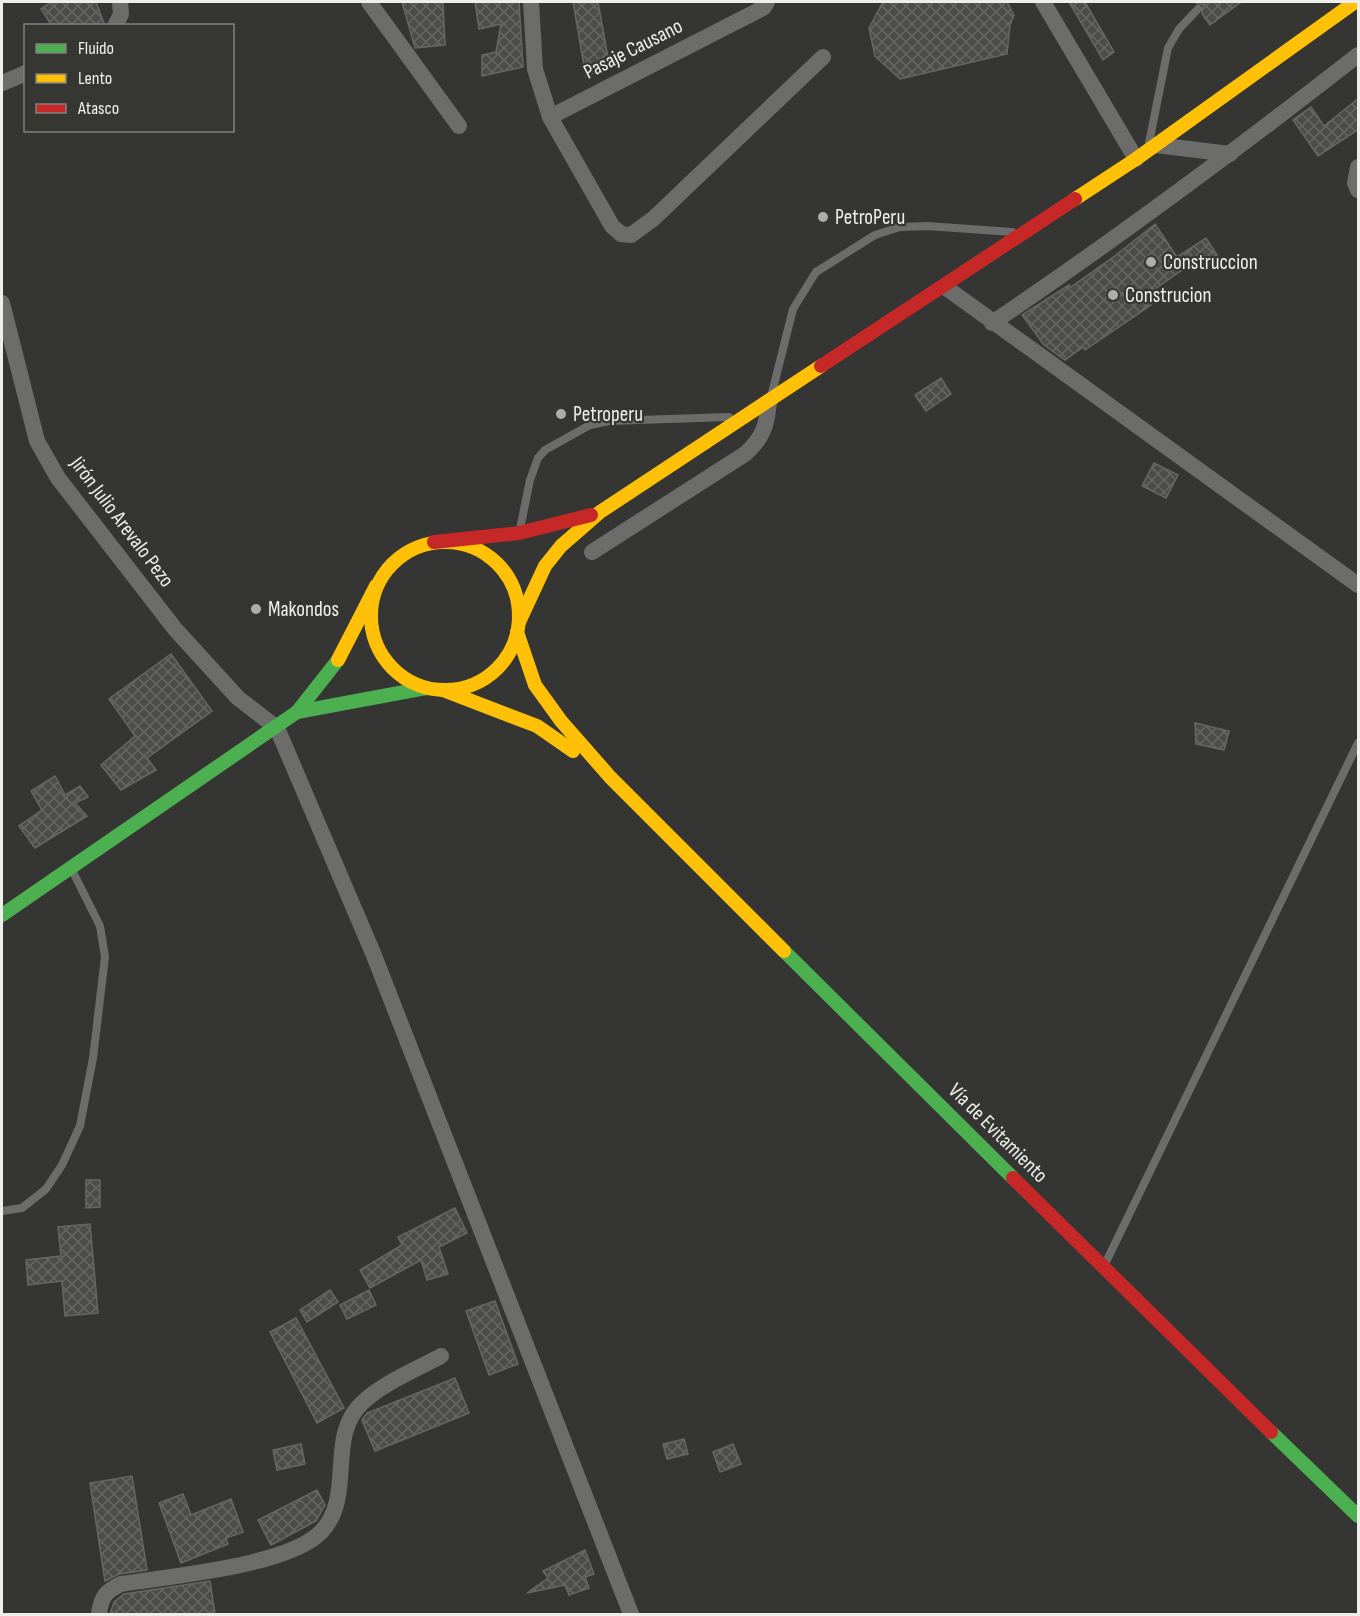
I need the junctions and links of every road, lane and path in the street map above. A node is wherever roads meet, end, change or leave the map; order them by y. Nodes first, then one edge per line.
1 (120, 2) edge
2 (369, 2) edge
3 (531, 2) edge
4 (768, 2) edge
5 (1043, 2) edge
6 (1355, 2) edge
7 (1198, 9) dead end
8 (116, 24) edge
9 (1359, 56) edge
10 (823, 57) dead end
11 (24, 74) edge
12 (2, 83) edge
13 (550, 117) junction
14 (459, 126) dead end
15 (1147, 152) junction
16 (1230, 153) junction
17 (1359, 167) edge
18 (1359, 190) edge
19 (1026, 233) junction
20 (945, 287) junction
21 (2, 303) edge
22 (992, 323) junction
23 (770, 402) junction
24 (747, 417) junction
25 (600, 512) junction
26 (519, 533) junction
27 (434, 542) junction
28 (592, 552) dead end
29 (1356, 578) edge
30 (376, 586) junction
31 (518, 627) junction
32 (426, 688) junction
33 (443, 690) junction
34 (297, 712) junction
35 (277, 728) junction
36 (1359, 742) edge
37 (610, 777) junction
38 (72, 869) junction
39 (2, 915) edge
40 (2, 1211) edge
41 (1103, 1268) junction
42 (441, 1356) dead end
43 (1359, 1516) edge
44 (99, 1614) edge
45 (631, 1614) edge

1 - 8 street
2 - 14 street
3 - 13 street
4 - 13 street, Pasaje Causano
5 - 15 street
6 - 15 main road
7 - 15 lane
9 - 16 street
10 - 13 street
11 - 12 street
15 - 16 street
15 - 19 main road
16 - 22 street
17 - 18 street
19 - 20 main road
19 - 23 lane
20 - 22 street
20 - 23 main road
21 - 35 street, Jirón Julio Arevalo Pezo
22 - 29 street
23 - 24 main road
23 - 28 street
24 - 25 main road
24 - 26 lane
25 - 26 main road
25 - 31 main road
26 - 27 main road
27 - 30 main road
27 - 31 main road
30 - 32 main road
30 - 34 main road
31 - 33 main road
31 - 37 main road, Vía de Evitamiento
32 - 33 main road
32 - 34 main road
33 - 37 main road, Vía de Evitamiento
34 - 35 main road
35 - 38 main road
35 - 45 street
36 - 41 lane
37 - 41 main road, Vía de Evitamiento
38 - 39 main road
38 - 40 lane
41 - 43 main road, Vía de Evitamiento
42 - 44 street

